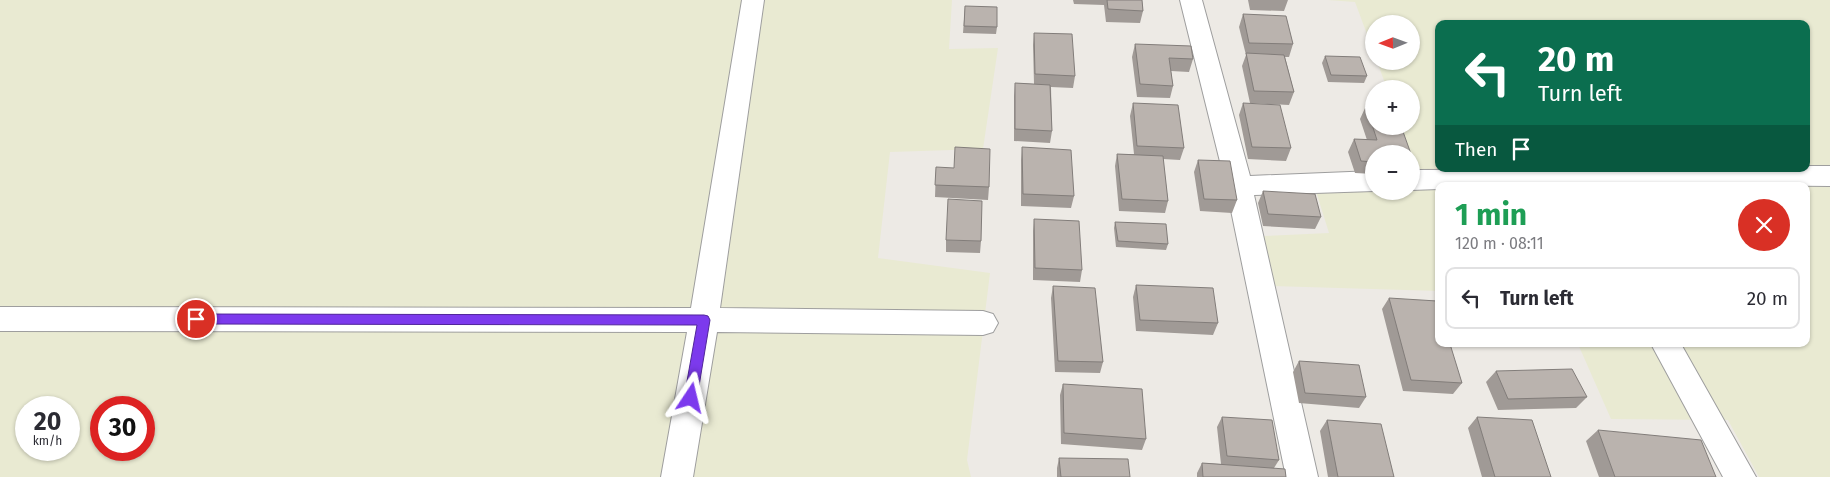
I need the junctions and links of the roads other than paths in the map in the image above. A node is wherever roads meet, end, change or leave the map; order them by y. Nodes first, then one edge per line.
1 (753, 0) edge
2 (1191, 0) edge
3 (1830, 176) edge
4 (1420, 180) edge
5 (1576, 180) edge
6 (1365, 181) edge
7 (1239, 186) junction
8 (0, 319) edge
9 (704, 320) junction
10 (983, 323) dead end
11 (1668, 347) edge
12 (677, 477) edge
13 (1302, 477) edge
14 (1740, 477) edge

1 - 9 street
2 - 7 street
3 - 5 street
4 - 5 street
6 - 7 street
7 - 13 street
8 - 9 street
9 - 10 street
9 - 12 street
11 - 14 street

